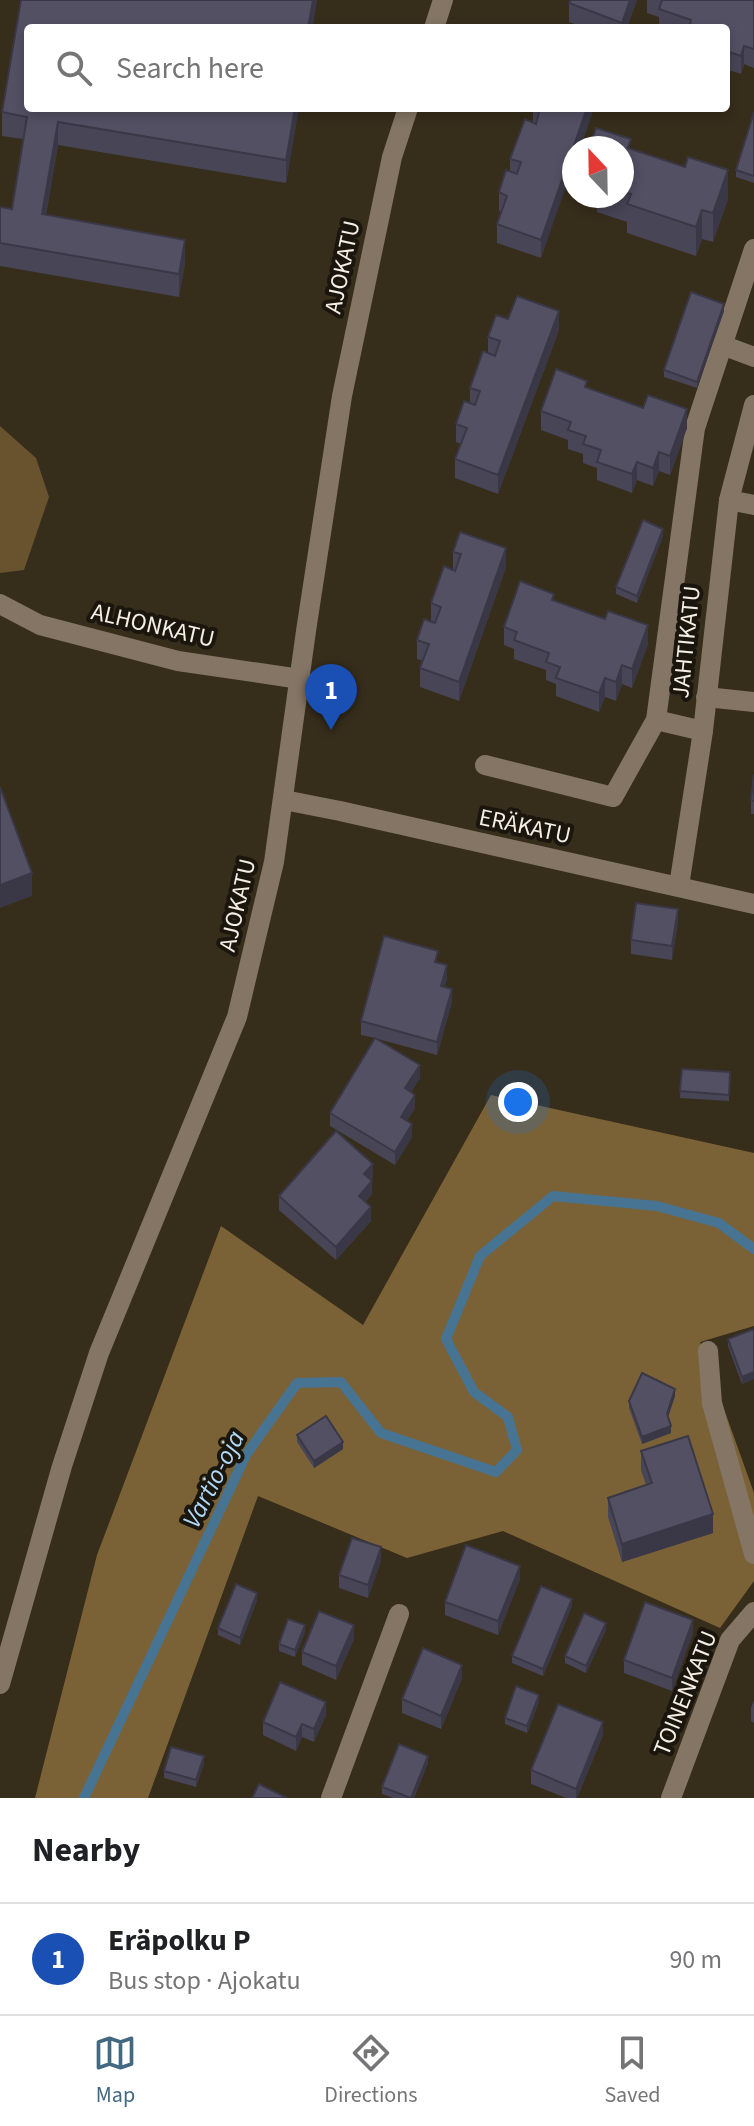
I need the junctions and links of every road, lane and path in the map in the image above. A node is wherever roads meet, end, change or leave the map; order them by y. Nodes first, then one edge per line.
1 (443, 0) edge
2 (435, 24) edge
3 (407, 112) edge
4 (754, 249) edge
5 (722, 345) junction
6 (754, 357) edge
7 (754, 405) edge
8 (729, 500) junction
9 (754, 505) edge
10 (0, 604) edge
11 (300, 679) junction
12 (706, 697) junction
13 (754, 702) edge
14 (656, 720) junction
15 (703, 731) junction
16 (485, 765) dead end
17 (284, 800) junction
18 (679, 886) junction
19 (754, 904) edge
20 (708, 1351) dead end
21 (754, 1554) edge
22 (754, 1612) edge
23 (399, 1614) dead end
24 (0, 1684) edge
25 (331, 1798) edge
26 (671, 1798) edge

1 - 2 street
3 - 11 street, AJOKATU
4 - 5 street
5 - 6 street
5 - 14 street
7 - 8 street, JAHTIKATU
8 - 9 street
8 - 12 street, JAHTIKATU
10 - 11 street, ALHONKATU
11 - 17 street, AJOKATU
12 - 13 street
12 - 15 street, JAHTIKATU
14 - 15 street
14 - 16 street
15 - 18 street, JAHTIKATU
17 - 18 street, ERÄKATU
17 - 24 street, AJOKATU
18 - 19 street, ERÄKATU
20 - 21 street
22 - 26 street, TOINENKATU
23 - 25 street

